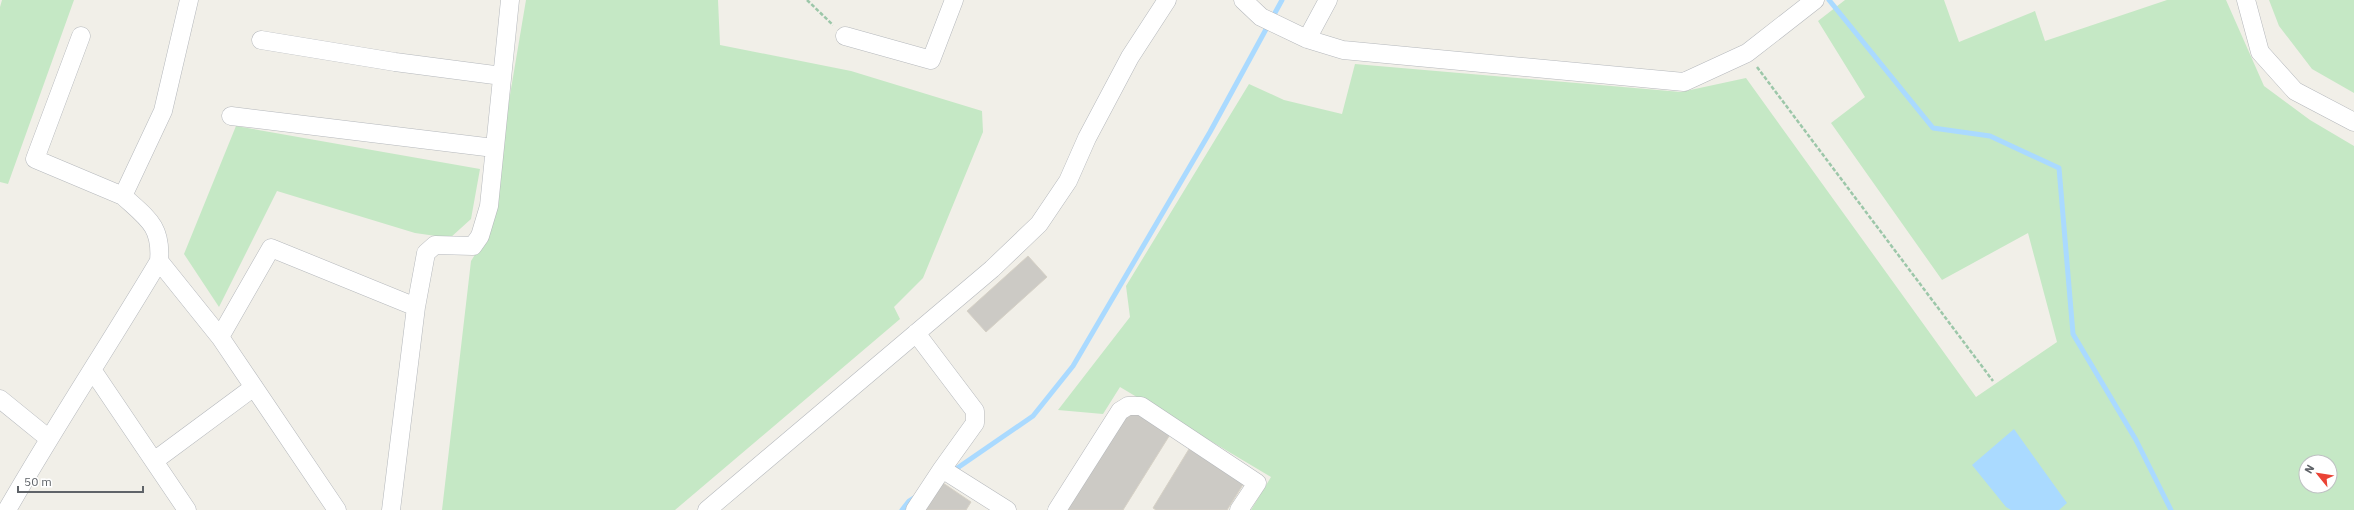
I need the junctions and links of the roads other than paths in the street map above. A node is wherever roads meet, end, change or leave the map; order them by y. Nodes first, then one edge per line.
1 (189, 0) edge
2 (510, 0) edge
3 (954, 0) edge
4 (1167, 0) edge
5 (1243, 0) edge
6 (1328, 0) edge
7 (1815, 0) edge
8 (2246, 0) edge
9 (81, 36) dead end
10 (845, 36) road end
11 (1307, 39) junction
12 (261, 40) dead end
13 (502, 76) junction
14 (231, 116) dead end
15 (2354, 122) edge
16 (494, 148) junction
17 (123, 196) junction
18 (159, 261) junction
19 (416, 307) junction
20 (916, 333) junction
21 (220, 337) junction
22 (93, 371) junction
23 (254, 387) junction
24 (0, 399) edge
25 (48, 438) junction
26 (154, 461) junction
27 (942, 469) junction
28 (7, 510) edge
29 (187, 510) edge
30 (337, 510) edge
31 (391, 510) edge
32 (707, 510) edge
33 (915, 510) edge
34 (1007, 510) edge
35 (1057, 510) edge
36 (1239, 510) edge

1 - 17 street
2 - 13 street
3 - 10 street
4 - 20 street
5 - 11 street
6 - 11 street
7 - 11 street
8 - 15 street
9 - 17 street
12 - 13 street
13 - 16 street
14 - 16 street
16 - 19 street
17 - 18 street
18 - 21 street
18 - 22 street
19 - 21 street
19 - 31 street
20 - 27 street
20 - 32 street
21 - 23 street
22 - 25 street
22 - 26 street
23 - 26 street
23 - 30 street
24 - 25 street
25 - 28 street
26 - 29 street
27 - 33 street
27 - 34 street
35 - 36 street

